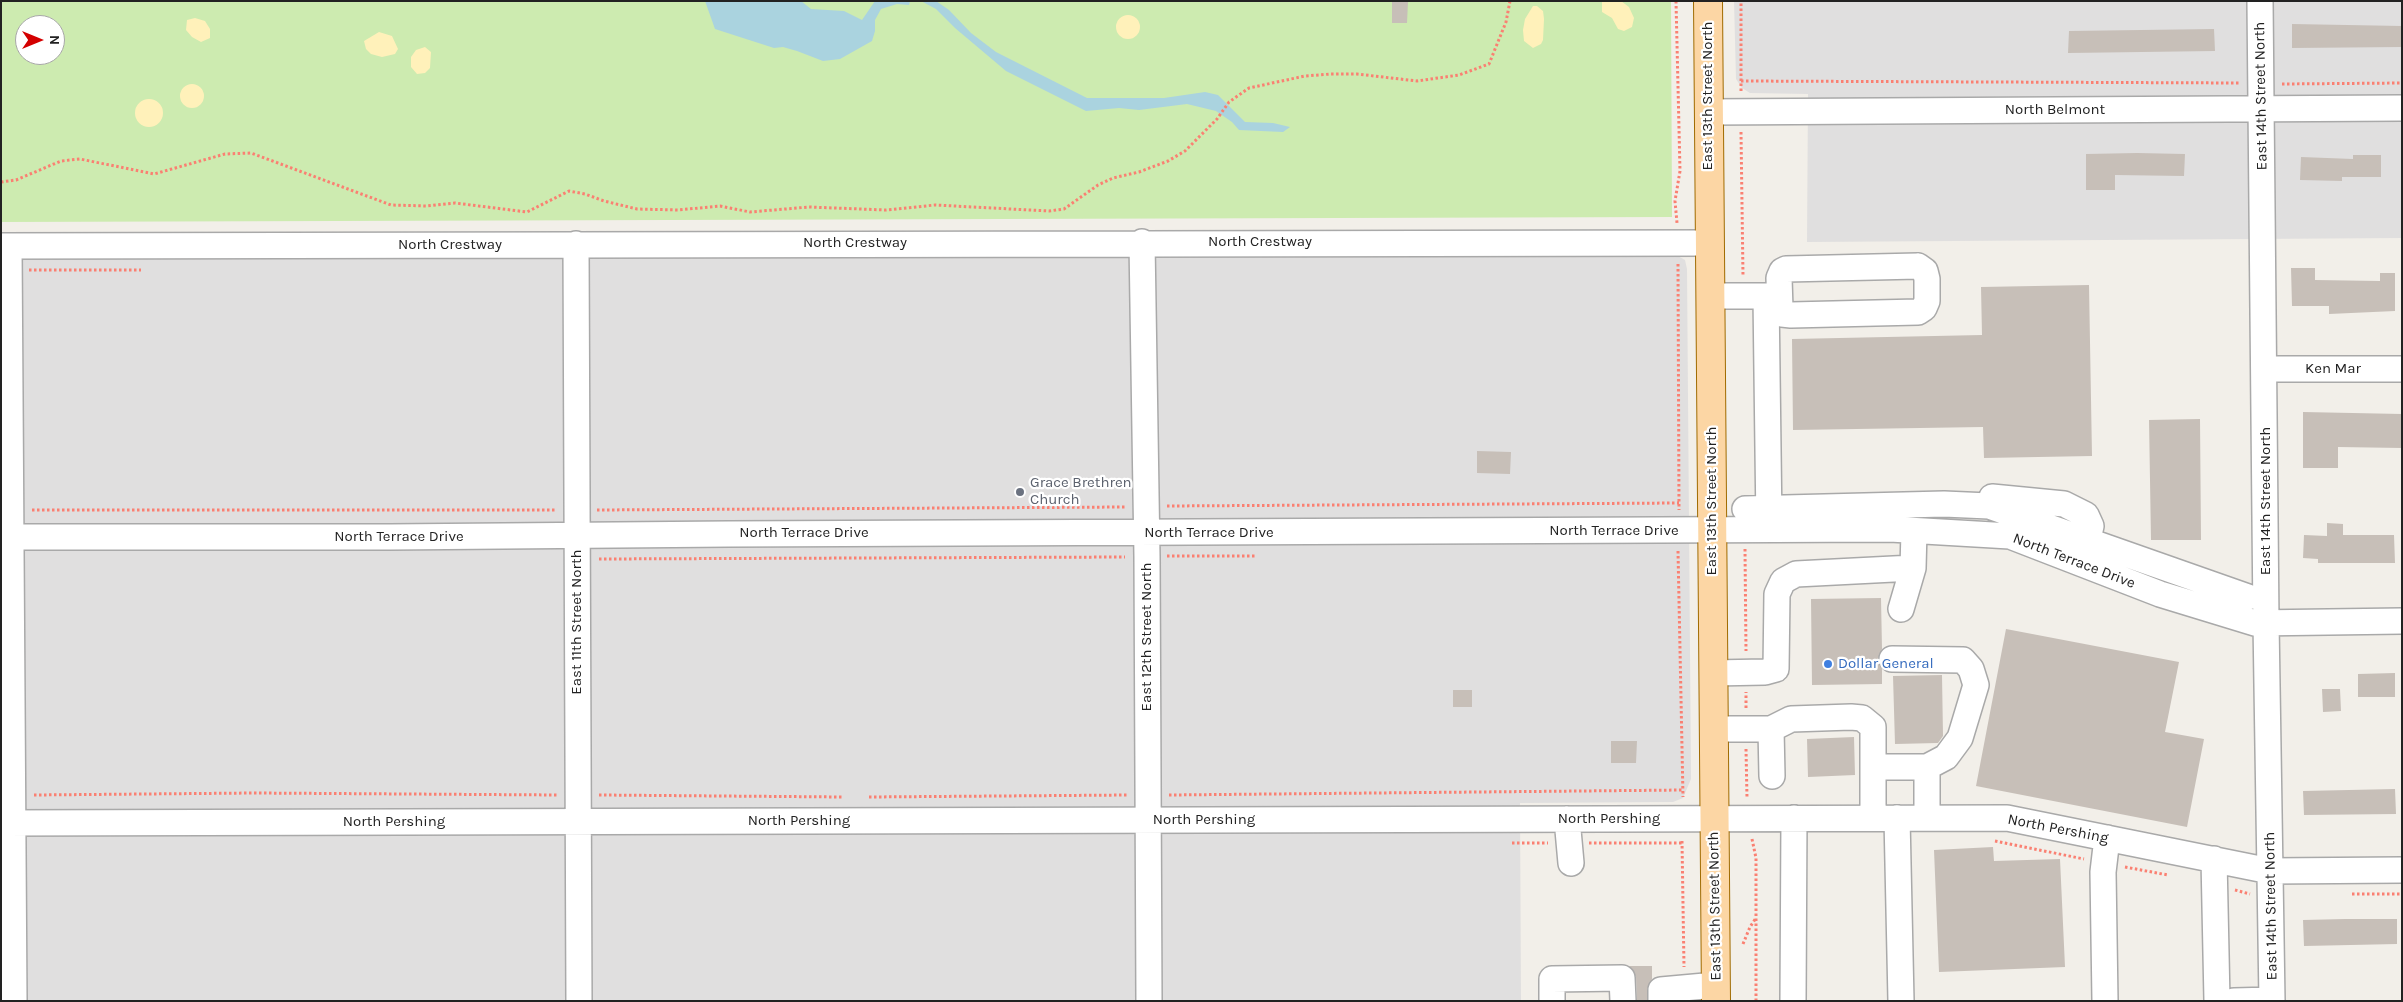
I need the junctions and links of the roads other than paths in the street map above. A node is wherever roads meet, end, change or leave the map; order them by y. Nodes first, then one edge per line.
1 (1708, 1) edge
2 (2260, 1) edge
3 (2261, 108) junction
4 (2402, 108) edge
5 (1708, 112) junction
6 (1142, 242) junction
7 (1709, 243) junction
8 (576, 244) junction
9 (5, 246) edge
10 (1710, 296) junction
11 (1772, 296) junction
12 (2402, 368) edge
13 (2265, 369) junction
14 (1763, 512) junction
15 (2004, 515) junction
16 (1914, 530) junction
17 (1712, 531) junction
18 (1146, 533) junction
19 (577, 535) junction
20 (6, 536) edge
21 (2085, 553) junction
22 (1913, 568) junction
23 (2248, 597) dead end
24 (1901, 609) dead end
25 (2402, 621) edge
26 (2266, 622) junction
27 (1892, 659) dead end
28 (1713, 674) junction
29 (1714, 729) junction
30 (1772, 729) junction
31 (1873, 767) junction
32 (1927, 767) junction
33 (1772, 776) dead end
34 (1794, 818) junction
35 (1873, 818) junction
36 (1898, 818) junction
37 (1927, 818) junction
38 (1566, 819) junction
39 (1714, 819) junction
40 (1148, 820) junction
41 (578, 822) junction
42 (7, 823) edge
43 (2108, 838) junction
44 (2214, 860) junction
45 (1571, 863) dead end
46 (2402, 870) edge
47 (2270, 883) junction
48 (1719, 997) edge
49 (2272, 1000) edge
50 (14, 1001) edge
51 (579, 1001) edge
52 (1149, 1001) edge
53 (1552, 1001) edge
54 (1623, 1001) edge
55 (1661, 1001) edge
56 (1793, 1001) edge
57 (1901, 1001) edge
58 (2105, 1001) edge
59 (2216, 1001) edge
60 (2234, 1001) edge

1 - 5 main road, East 13th Street North
2 - 3 street, East 14th Street North
3 - 4 street, North Belmont
3 - 5 street, North Belmont
3 - 13 street, East 14th Street North
5 - 7 main road, East 13th Street North
6 - 7 street, North Crestway
6 - 8 street, North Crestway
6 - 18 street, East 12th Street North
7 - 10 main road, East 13th Street North
8 - 9 street, North Crestway
8 - 19 street, East 11th Street North
9 - 20 street
10 - 11 street
10 - 17 main road, East 13th Street North
11 - 11 street
11 - 14 street
12 - 13 street, Ken Mar
13 - 26 street, East 14th Street North
14 - 15 street
14 - 16 street, North Terrace Drive
14 - 17 street, North Terrace Drive
15 - 16 street, North Terrace Drive
15 - 21 street, North Terrace Drive
15 - 21 street
16 - 22 street
17 - 18 street, North Terrace Drive
17 - 28 main road, East 13th Street North
18 - 19 street, North Terrace Drive
18 - 40 street, East 12th Street North
19 - 20 street, North Terrace Drive
19 - 41 street, East 11th Street North
20 - 42 street
21 - 23 street
21 - 26 street, North Terrace Drive
22 - 24 street
22 - 28 street
25 - 26 street, North Terrace Drive
26 - 47 street, East 14th Street North
27 - 32 street
28 - 29 main road, East 13th Street North
29 - 30 street
29 - 39 main road, East 13th Street North
30 - 31 street
30 - 33 street
31 - 32 street
31 - 35 street
32 - 37 street
34 - 35 street, North Pershing
34 - 39 street, North Pershing
34 - 56 street
35 - 36 street, North Pershing
36 - 37 street, North Pershing
36 - 57 street
37 - 43 street, North Pershing
38 - 39 street, North Pershing
38 - 40 street, North Pershing
38 - 45 street
39 - 48 main road, East 13th Street North
40 - 41 street, North Pershing
40 - 52 street, East 12th Street North
41 - 42 street, North Pershing
41 - 51 street, East 11th Street North
42 - 50 street
43 - 44 street, North Pershing
43 - 58 street
44 - 47 street, North Pershing
44 - 59 street
46 - 47 street, North Pershing
47 - 49 street, East 14th Street North
48 - 55 street
49 - 60 street
53 - 54 street

